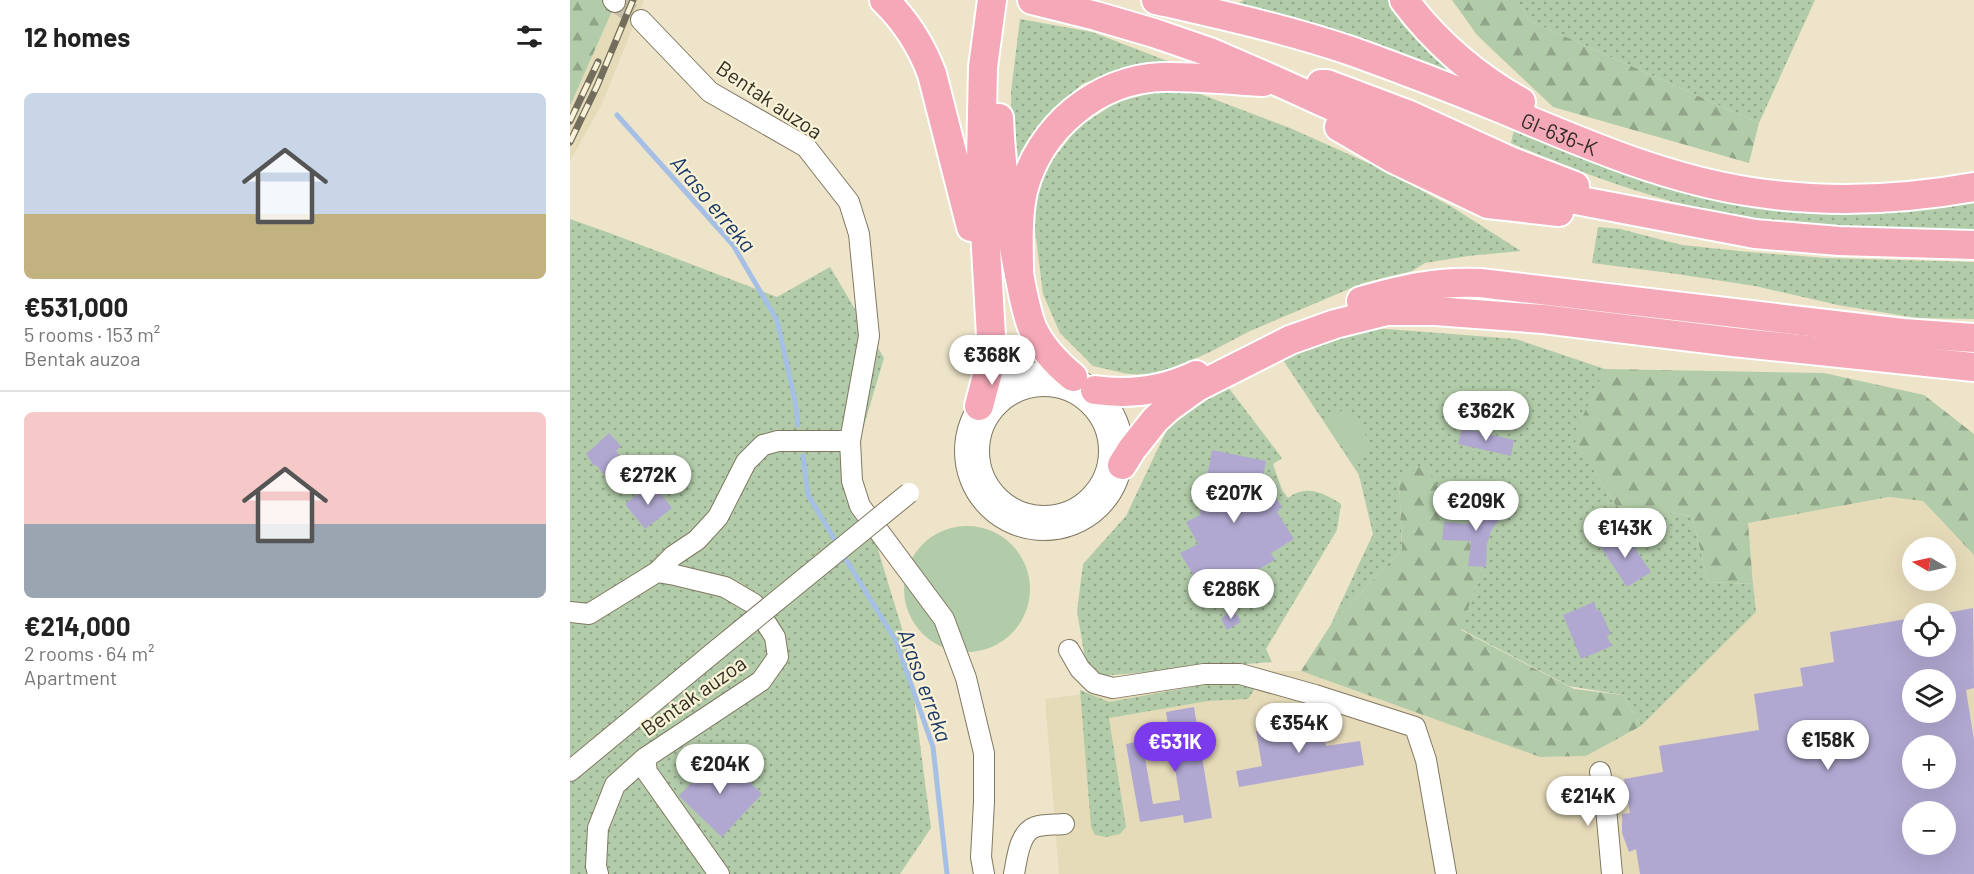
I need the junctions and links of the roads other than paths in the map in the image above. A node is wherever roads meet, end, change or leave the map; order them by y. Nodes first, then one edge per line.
1 (884, 0) edge
2 (1032, 0) edge
3 (1156, 0) edge
4 (1404, 0) edge
5 (998, 9) edge
6 (641, 20) tunnel mouth
7 (1281, 82) junction
8 (1974, 187) edge
9 (1878, 198) junction
10 (1616, 207) junction
11 (1974, 245) edge
12 (1019, 274) junction
13 (989, 299) junction
14 (1974, 338) edge
15 (1974, 367) edge
16 (1084, 383) junction
17 (978, 406) junction
18 (850, 441) junction
19 (1122, 465) junction
20 (909, 493) dead end
21 (1084, 502) joint
22 (657, 572) junction
23 (570, 612) edge
24 (1069, 650) dead end
25 (645, 758) junction
26 (570, 771) edge
27 (1600, 772) dead end
28 (1064, 824) dead end
29 (598, 874) edge
30 (719, 874) edge
31 (984, 874) edge
32 (1014, 874) edge
33 (1446, 874) edge
34 (1612, 874) edge

1 - 13 highway
2 - 7 highway, GI-636-K
3 - 9 highway, GI-636-K
4 - 9 highway
5 - 12 highway
5 - 13 highway
6 - 18 street, Bentak auzoa
7 - 10 highway, GI-636-K
7 - 10 highway, GI-636-K
7 - 12 highway
8 - 9 highway, GI-636-K
10 - 11 highway, GI-636-K
12 - 16 highway
13 - 17 highway
14 - 16 highway
15 - 19 highway
16 - 17 street
16 - 19 street
17 - 19 street
18 - 22 street
18 - 31 street, Bentak auzoa
20 - 26 street, bridge
21 - 21 street
22 - 23 street
22 - 25 street, Bentak auzoa
24 - 33 street
25 - 29 street, Bentak auzoa
25 - 30 street, Bentak auzoa
27 - 34 street
28 - 32 street

